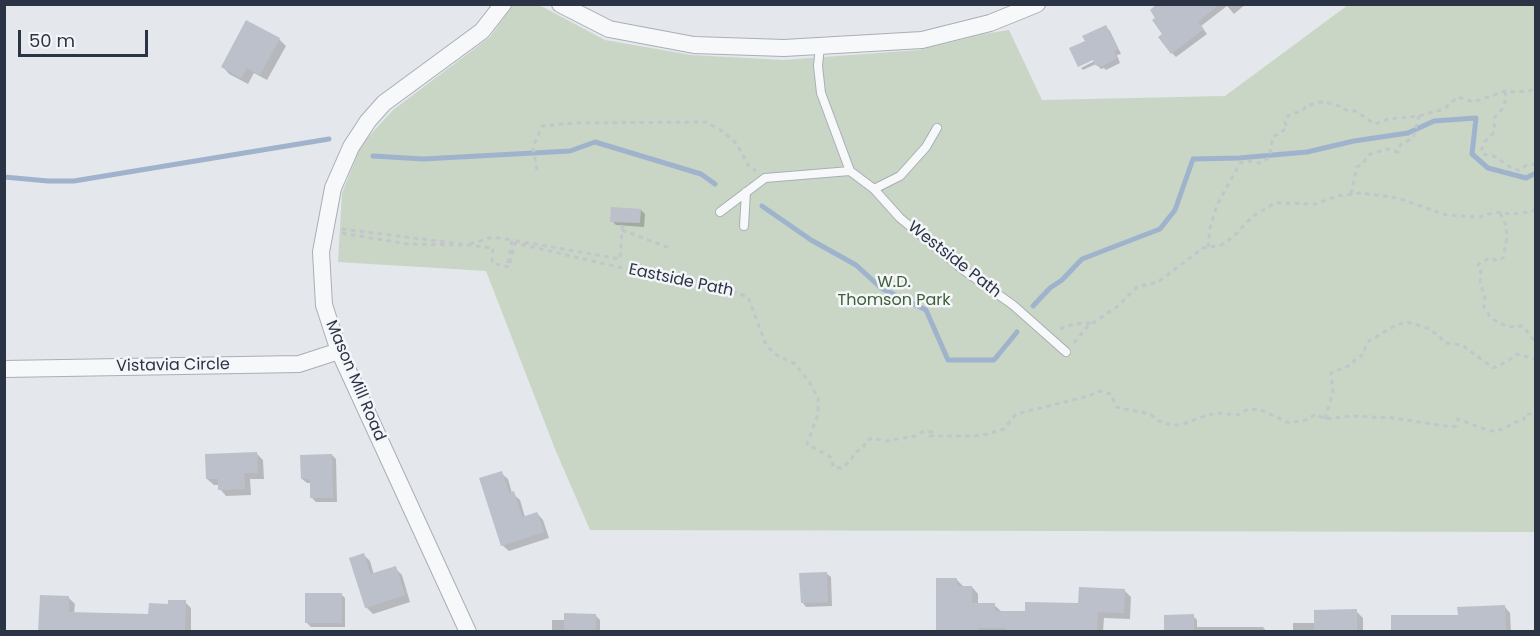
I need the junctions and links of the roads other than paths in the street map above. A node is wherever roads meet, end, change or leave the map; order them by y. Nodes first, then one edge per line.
1 (503, 4) edge
2 (560, 4) edge
3 (1037, 4) edge
4 (820, 46) junction
5 (937, 128) dead end
6 (850, 171) junction
7 (874, 189) junction
8 (746, 192) junction
9 (720, 212) dead end
10 (744, 226) dead end
11 (339, 351) junction
12 (1066, 352) road end
13 (4, 369) edge
14 (468, 632) edge

1 - 11 street, Mason Mill Road
2 - 4 street
3 - 4 street
4 - 6 lane
5 - 7 lane
6 - 7 lane, Westside Path
6 - 8 lane
7 - 12 lane, Westside Path
8 - 9 lane
8 - 10 lane
11 - 13 street, Vistavia Circle
11 - 14 street, Mason Mill Road

